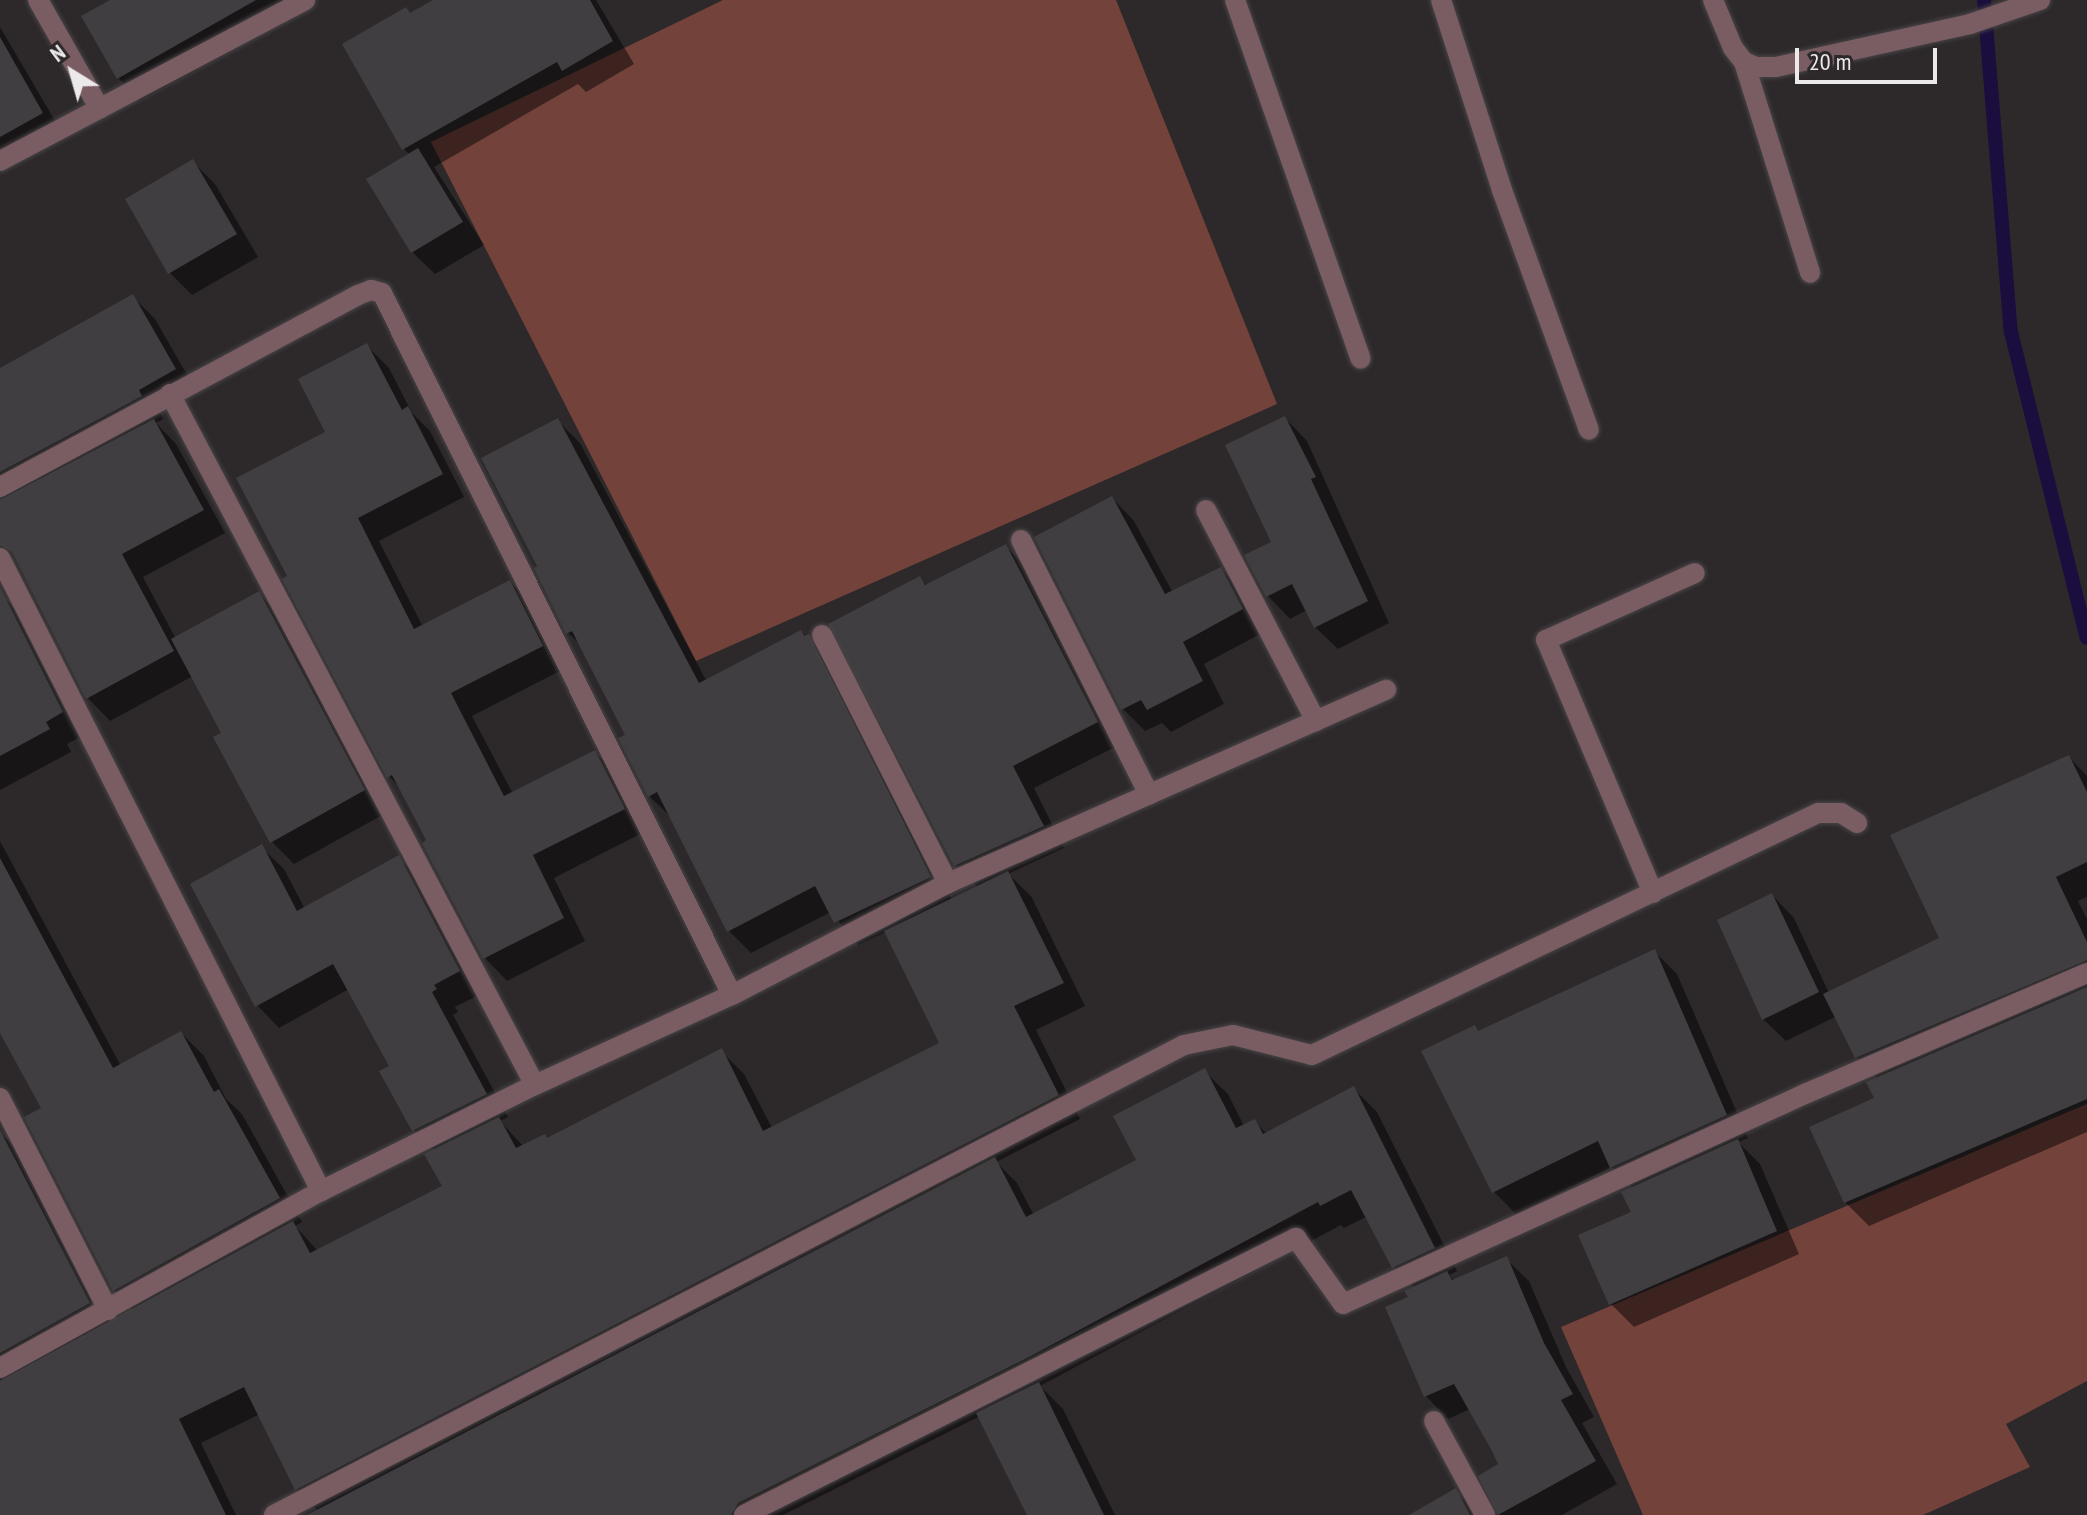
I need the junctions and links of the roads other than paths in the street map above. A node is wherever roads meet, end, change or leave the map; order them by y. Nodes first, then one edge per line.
1 (38, 0) edge
2 (305, 0) edge
3 (1235, 0) edge
4 (1441, 0) edge
5 (1713, 0) edge
6 (2040, 0) edge
7 (1744, 62) junction
8 (100, 109) junction
9 (0, 161) edge
10 (1810, 273) dead end
11 (1361, 359) dead end
12 (170, 394) junction
13 (1589, 430) dead end
14 (0, 487) edge
15 (1206, 510) dead end
16 (1021, 540) dead end
17 (0, 558) edge
18 (1695, 573) dead end
19 (822, 635) dead end
20 (1386, 690) dead end
21 (1316, 721) junction
22 (1149, 795) junction
23 (1857, 823) dead end
24 (948, 883) junction
25 (1653, 893) junction
26 (2087, 973) edge
27 (732, 995) junction
28 (535, 1085) junction
29 (0, 1098) edge
30 (321, 1191) junction
31 (108, 1310) junction
32 (0, 1368) edge
33 (1434, 1421) dead end
34 (274, 1515) edge
35 (744, 1515) edge
36 (1485, 1515) edge

1 - 8 street
2 - 8 street
3 - 11 street
4 - 13 street
5 - 7 street
6 - 7 street
7 - 10 street
8 - 9 street
12 - 14 street
12 - 27 street
12 - 28 street
15 - 21 street
16 - 22 street
17 - 30 street
18 - 25 street
19 - 24 street
20 - 21 street
21 - 22 street
22 - 24 street
23 - 25 street
24 - 27 street
25 - 34 street
26 - 35 street
27 - 28 street
28 - 30 street
29 - 31 street
30 - 31 street
31 - 32 street
33 - 36 street

